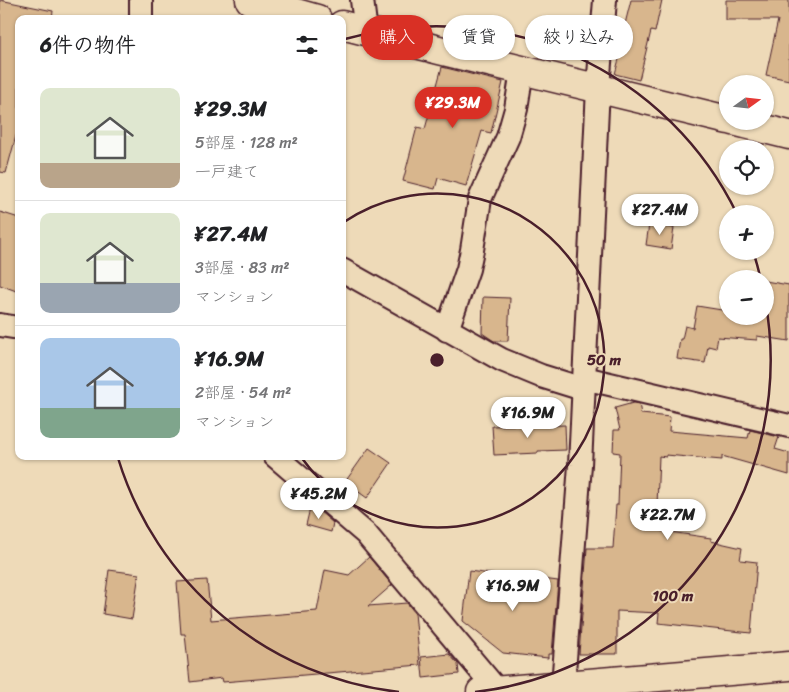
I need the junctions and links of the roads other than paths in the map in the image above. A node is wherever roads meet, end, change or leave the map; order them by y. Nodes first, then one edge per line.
1 (141, 0) edge
2 (250, 0) edge
3 (362, 0) edge
4 (605, 0) edge
5 (141, 15) edge
6 (303, 15) edge
7 (354, 28) edge
8 (522, 70) junction
9 (598, 88) junction
10 (719, 118) edge
11 (769, 130) edge
12 (789, 135) edge
13 (346, 272) edge
14 (0, 325) edge
15 (15, 327) edge
16 (447, 330) junction
17 (583, 383) junction
18 (789, 426) edge
19 (279, 460) edge
20 (789, 666) edge
21 (563, 685) junction
22 (504, 691) edge

1 - 5 street
2 - 6 street
3 - 7 street
4 - 9 street
7 - 8 street
8 - 9 street
8 - 16 street
9 - 10 street
9 - 17 street
11 - 12 street
13 - 16 street
14 - 15 street
16 - 17 street
17 - 18 street
17 - 21 street
19 - 22 street
20 - 21 street
21 - 22 street

